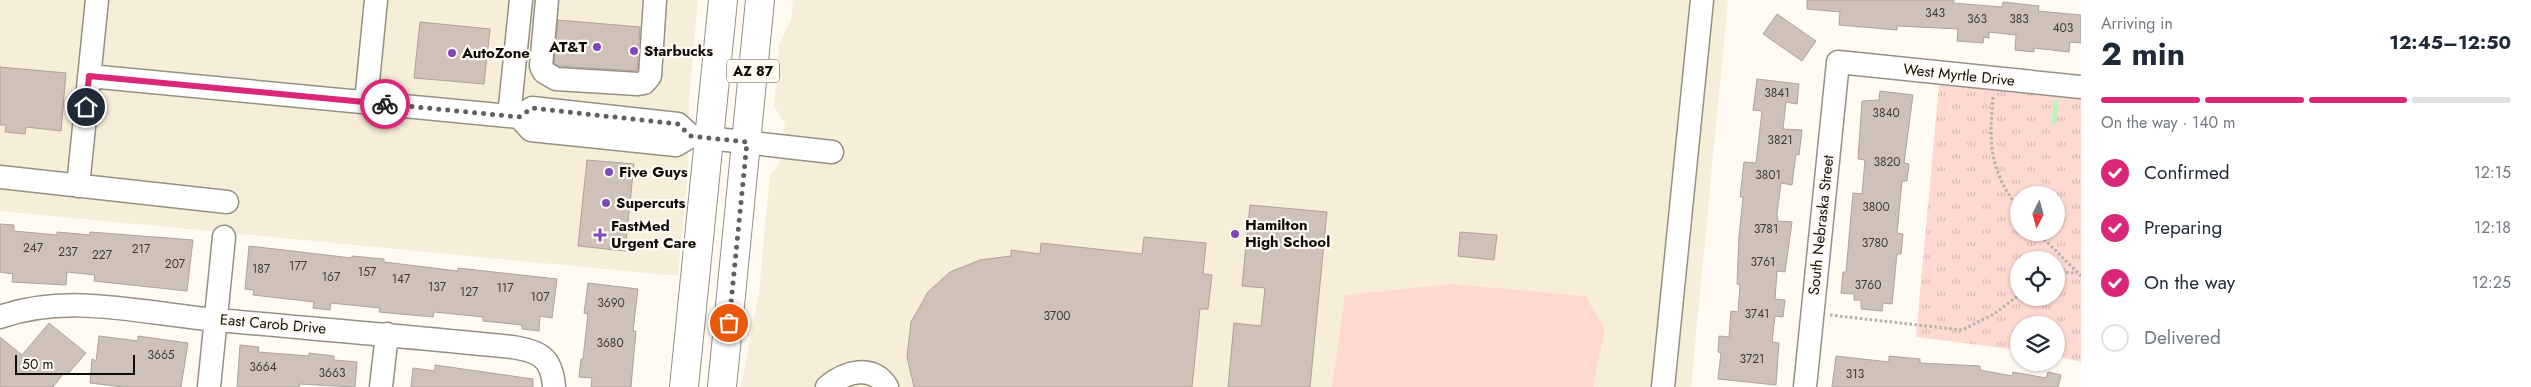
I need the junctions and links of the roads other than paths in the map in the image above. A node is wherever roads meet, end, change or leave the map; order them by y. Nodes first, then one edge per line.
1 (97, 0) edge
2 (376, 0) edge
3 (520, 0) edge
4 (547, 0) edge
5 (655, 0) edge
6 (723, 0) edge
7 (760, 0) edge
8 (1702, 0) edge
9 (1838, 62) joint
10 (89, 76) junction
11 (2081, 87) edge
12 (366, 102) junction
13 (514, 116) junction
14 (700, 137) junction
15 (747, 142) junction
16 (832, 152) dead end
17 (0, 177) edge
18 (78, 186) junction
19 (227, 202) dead end
20 (224, 236) dead end
21 (0, 317) edge
22 (216, 320) junction
23 (387, 334) junction
24 (209, 387) edge
25 (382, 387) edge
26 (554, 387) edge
27 (684, 387) edge
28 (722, 387) edge
29 (827, 387) edge
30 (887, 387) edge
31 (1663, 387) edge
32 (1805, 387) edge

1 - 10 street
2 - 12 street
3 - 13 street
4 - 5 street
6 - 14 main road, AZ 87
7 - 15 main road, AZ 87
8 - 31 street
9 - 11 street, West Myrtle Drive
9 - 32 street, South Nebraska Street
10 - 12 street
10 - 18 street
12 - 13 street
13 - 14 street
14 - 15 street
14 - 27 main road, AZ 87
15 - 16 street
15 - 28 main road, AZ 87
17 - 18 street
18 - 19 street
20 - 22 street
21 - 22 street, East Carob Drive
22 - 23 street, East Carob Drive
22 - 24 street
23 - 25 street
23 - 26 street, East Carob Drive
29 - 30 street

